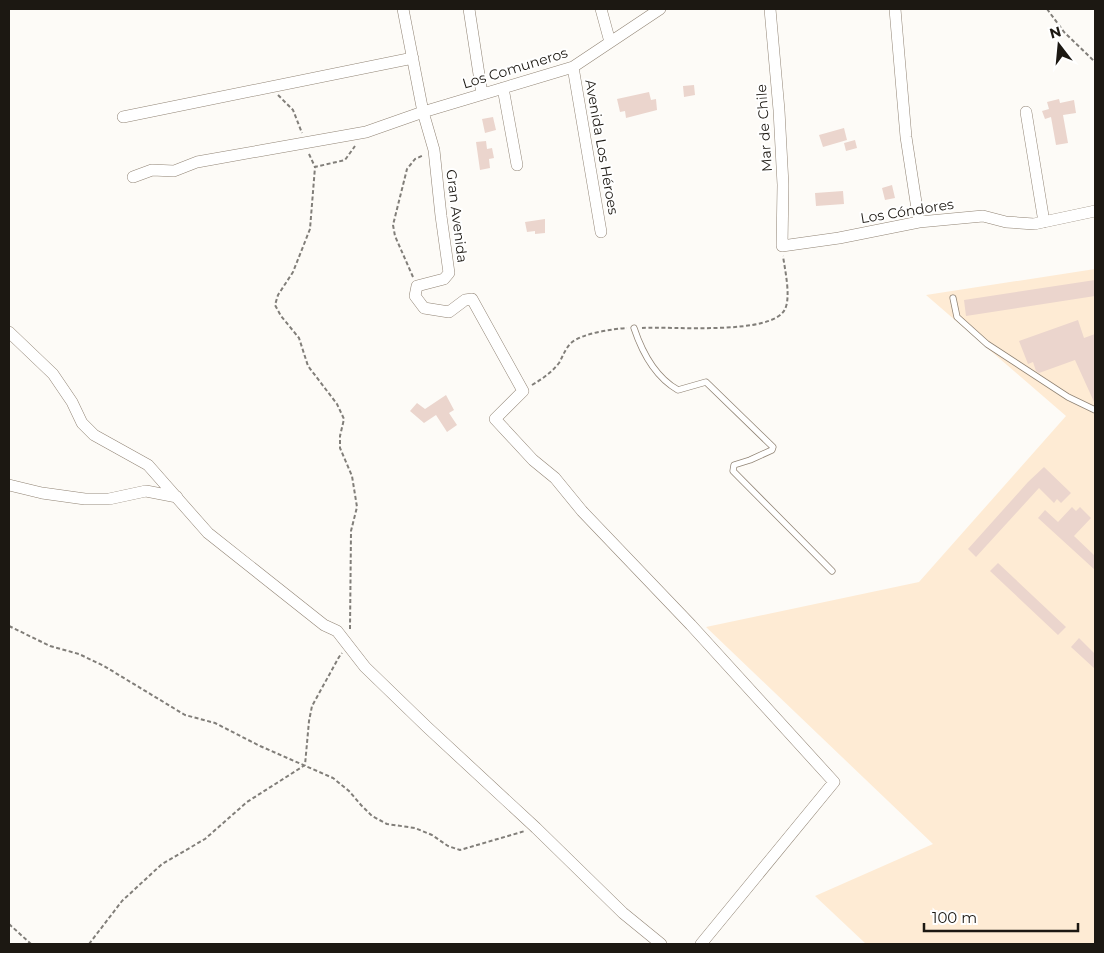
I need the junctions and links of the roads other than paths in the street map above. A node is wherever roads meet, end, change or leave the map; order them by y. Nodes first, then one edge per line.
1 (403, 9) edge
2 (469, 9) edge
3 (601, 9) edge
4 (660, 9) edge
5 (770, 9) edge
6 (895, 9) edge
7 (610, 42) junction
8 (413, 58) junction
9 (573, 67) junction
10 (503, 88) junction
11 (482, 94) junction
12 (423, 112) junction
13 (1026, 112) dead end
14 (123, 117) dead end
15 (517, 166) dead end
16 (133, 177) dead end
17 (1095, 211) edge
18 (919, 222) junction
19 (1044, 222) junction
20 (601, 232) dead end
21 (782, 246) joint
22 (953, 298) dead end
23 (634, 328) road end
24 (9, 332) edge
25 (1095, 410) edge
26 (9, 485) edge
27 (177, 497) junction
28 (832, 571) dead end
29 (661, 944) edge
30 (701, 944) edge

1 - 8 street, Gran Avenida
2 - 11 street
3 - 7 street
4 - 7 street, Los Comuneros
5 - 21 street, Mar de Chile
6 - 18 street
7 - 9 street, Los Comuneros
8 - 12 street, Gran Avenida
8 - 14 street
9 - 10 street, Los Comuneros
9 - 20 street, Avenida Los Héroes
10 - 11 street, Los Comuneros
10 - 15 street
11 - 12 street, Los Comuneros
12 - 16 street, Los Comuneros
12 - 30 street, Gran Avenida
13 - 19 street
17 - 19 street, Los Cóndores
18 - 19 street, Los Cóndores
18 - 21 street, Los Cóndores
22 - 25 lane
23 - 28 lane
24 - 27 street
26 - 27 street
27 - 29 street

